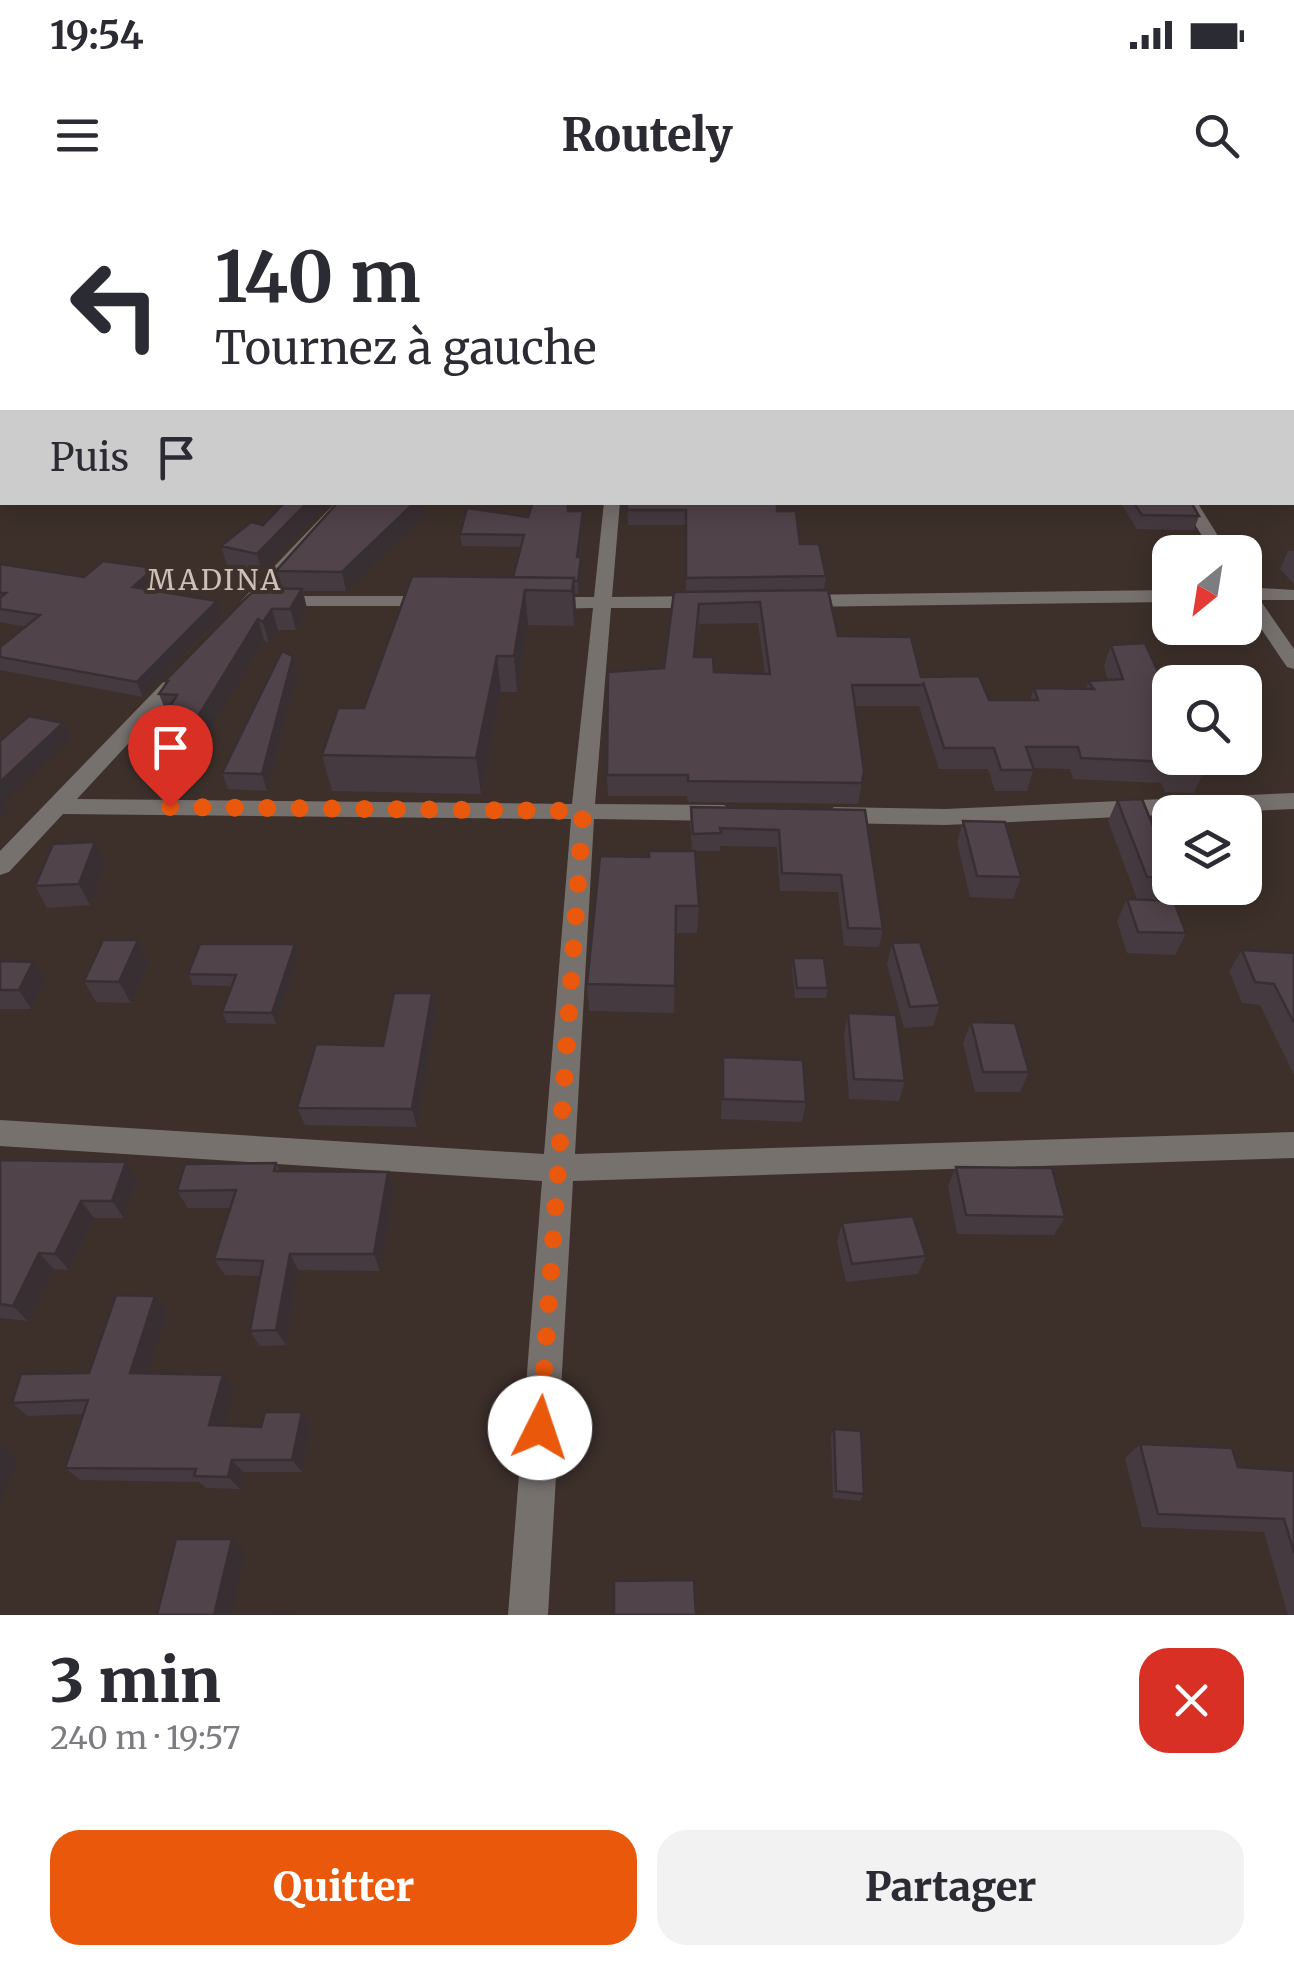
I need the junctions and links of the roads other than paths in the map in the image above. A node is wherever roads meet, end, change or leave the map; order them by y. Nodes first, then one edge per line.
1 (343, 505) edge
2 (612, 505) edge
3 (1191, 505) edge
4 (1209, 535) edge
5 (1262, 594) edge
6 (1294, 595) edge
7 (1152, 596) edge
8 (253, 600) junction
9 (779, 601) edge
10 (448, 602) edge
11 (720, 602) edge
12 (525, 603) edge
13 (603, 604) junction
14 (1262, 617) edge
15 (227, 627) edge
16 (201, 654) edge
17 (1294, 663) edge
18 (1294, 800) edge
19 (57, 806) junction
20 (583, 811) junction
21 (754, 814) edge
22 (812, 815) edge
23 (0, 866) edge
24 (0, 1133) edge
25 (1294, 1145) edge
26 (558, 1168) junction
27 (528, 1615) edge

1 - 8 street
2 - 13 street
3 - 4 street
5 - 6 street
7 - 9 street
8 - 10 street
8 - 15 street
11 - 13 street
12 - 13 street
13 - 20 street
14 - 17 street
16 - 19 street
18 - 22 street
19 - 20 street
19 - 23 street
20 - 21 street
20 - 26 street
24 - 26 street
25 - 26 street
26 - 27 street

